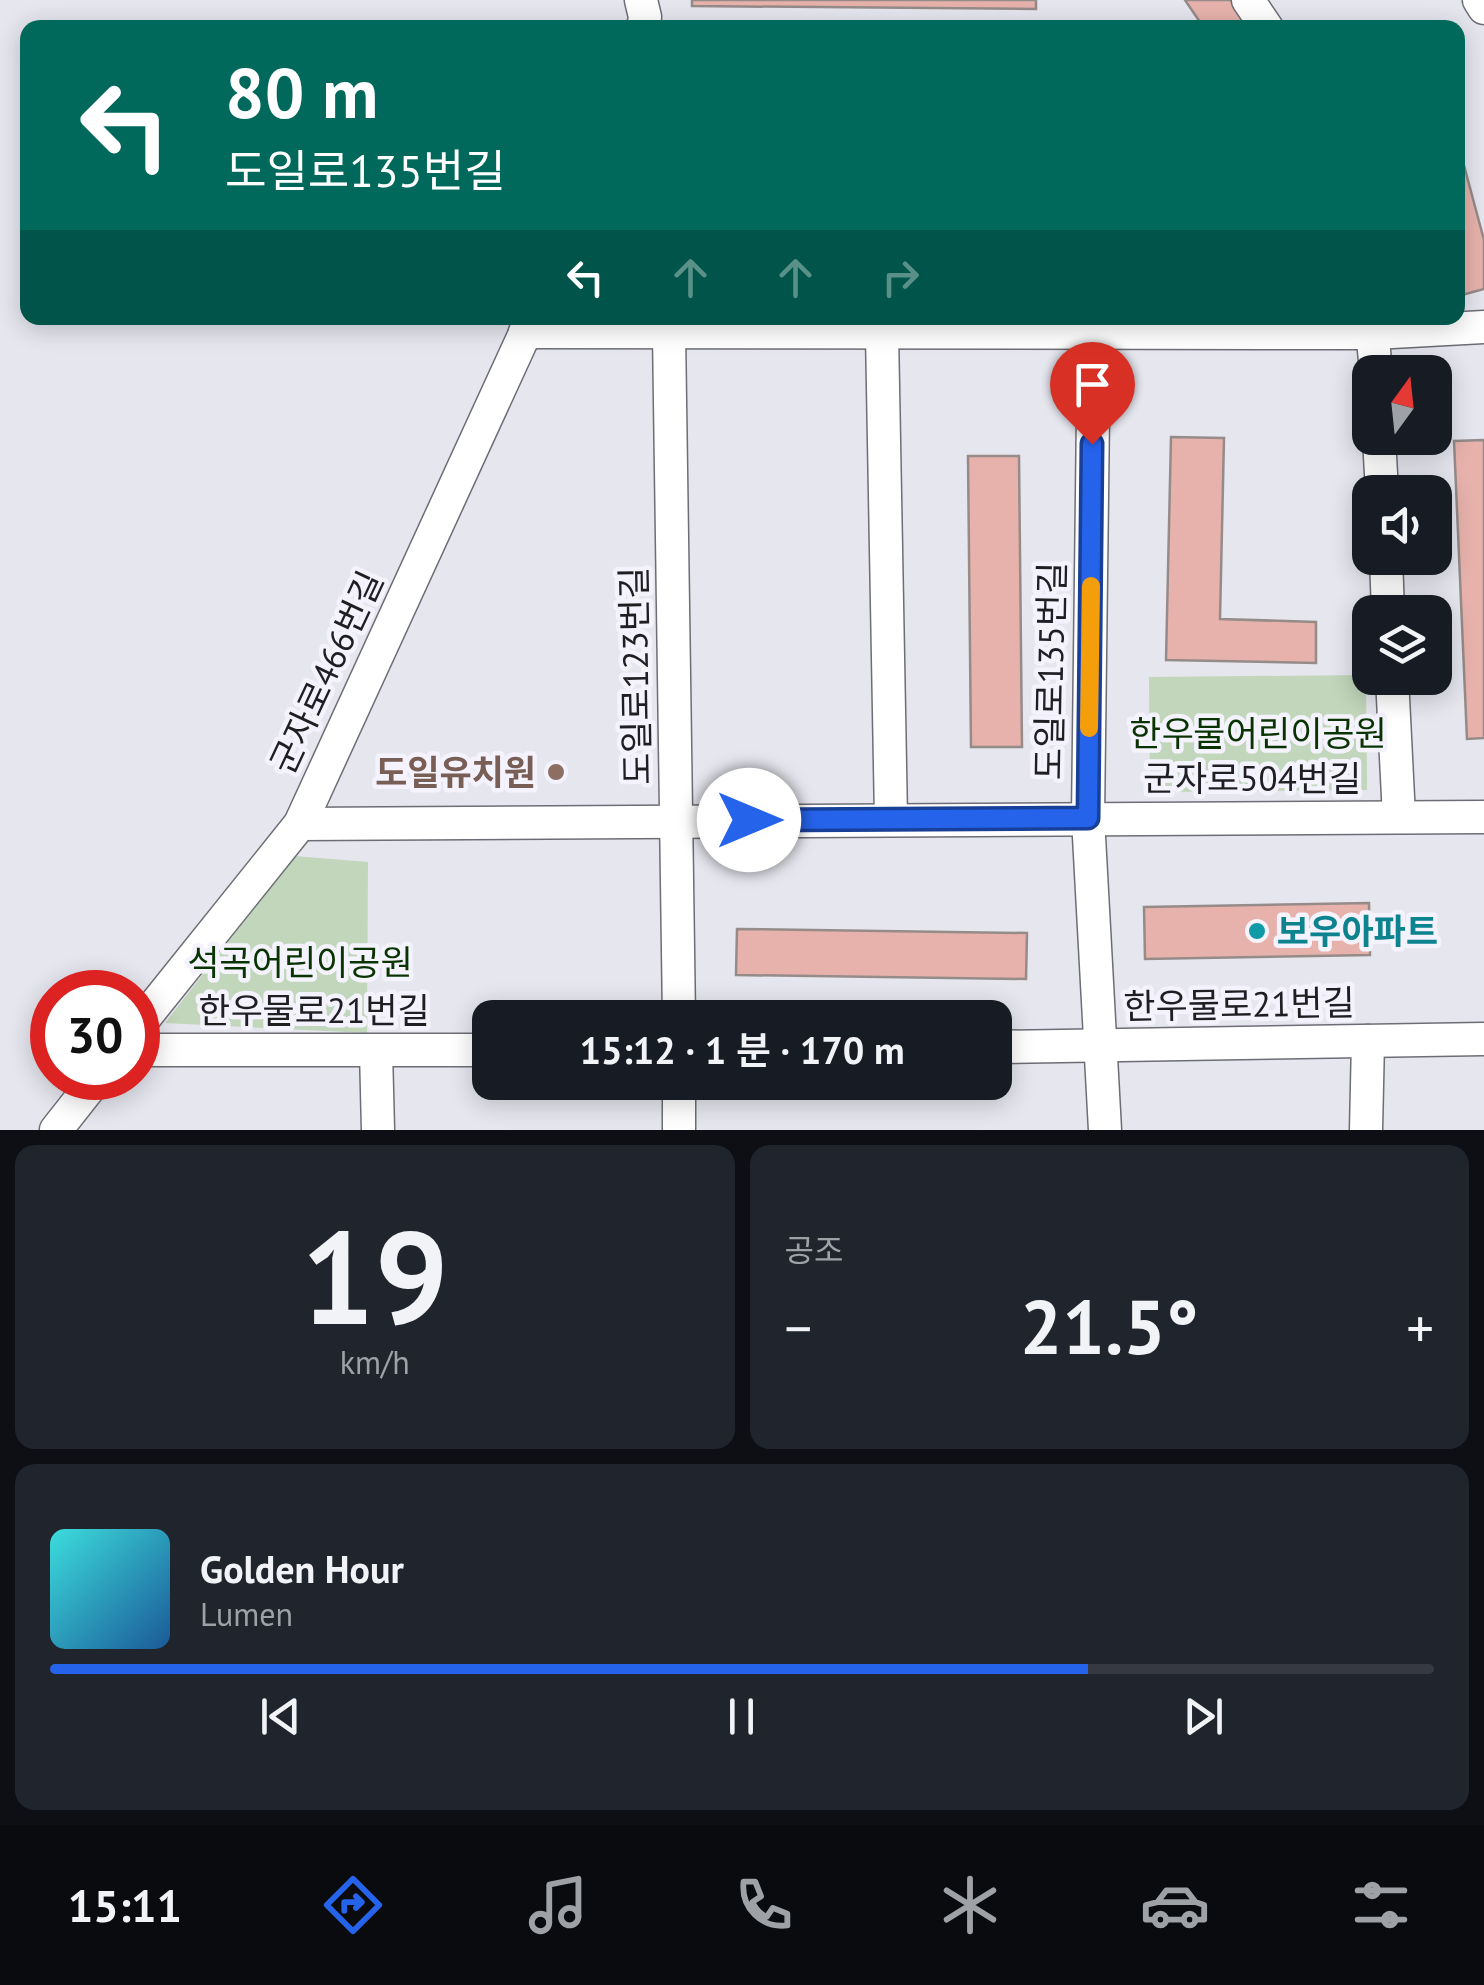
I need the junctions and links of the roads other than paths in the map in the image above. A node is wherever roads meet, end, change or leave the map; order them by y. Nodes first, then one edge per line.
1 (1479, 0) edge
2 (1484, 8) edge
3 (528, 325) edge
4 (1373, 325) edge
5 (1484, 327) edge
6 (669, 332) junction
7 (1094, 332) junction
8 (882, 333) junction
9 (1375, 355) edge
10 (1393, 695) edge
11 (1484, 816) edge
12 (1398, 817) junction
13 (1088, 818) junction
14 (678, 820) junction
15 (891, 820) junction
16 (300, 824) junction
17 (160, 999) edge
18 (679, 1000) edge
19 (1484, 1039) edge
20 (1368, 1041) junction
21 (1101, 1046) junction
22 (1012, 1047) edge
23 (160, 1050) edge
24 (472, 1050) edge
25 (376, 1051) junction
26 (80, 1100) edge
27 (679, 1100) edge
28 (56, 1130) edge
29 (378, 1130) edge
30 (679, 1130) edge
31 (1105, 1130) edge
32 (1366, 1130) edge

1 - 2 street
3 - 6 street
3 - 16 street, 군자로466번길
4 - 5 street
4 - 7 street
4 - 9 street
6 - 8 street
6 - 14 street, 도일로123번길
7 - 8 street
7 - 13 street, 도일로135번길
8 - 15 street
10 - 12 street
11 - 12 street, 군자로504번길
12 - 13 street, 군자로504번길
13 - 15 street, 군자로504번길
13 - 21 street, 도일로135번길
14 - 15 street, 군자로504번길
14 - 16 street, 군자로504번길
14 - 18 street, 도일로123번길
16 - 17 street, 군자로466번길
19 - 20 street, 한우물로21번길
20 - 21 street, 한우물로21번길
20 - 32 street
21 - 22 street, 한우물로21번길
21 - 31 street, 도일로135번길
23 - 25 street, 한우물로21번길
24 - 25 street, 한우물로21번길
25 - 29 street
26 - 28 street
27 - 30 street

